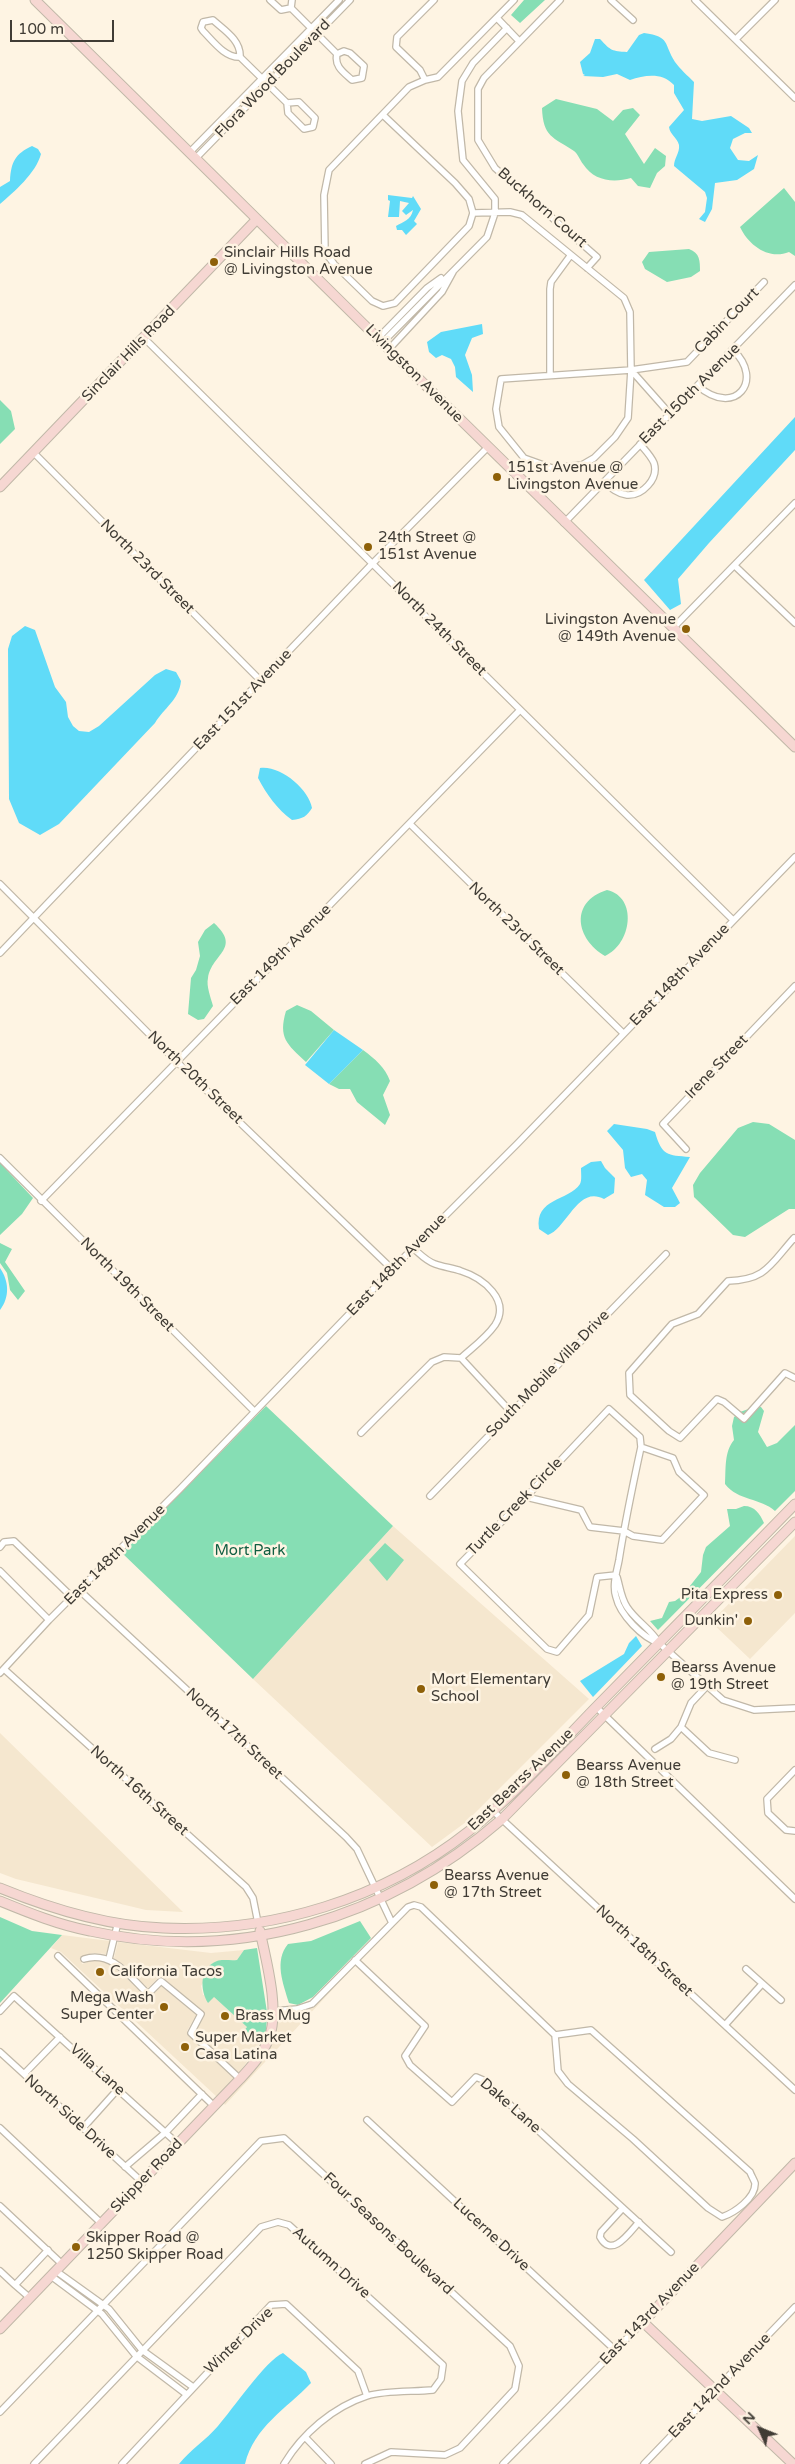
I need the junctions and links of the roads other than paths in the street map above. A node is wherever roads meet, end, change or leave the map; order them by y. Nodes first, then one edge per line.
1 (35, 0) edge
2 (270, 0) edge
3 (292, 0) edge
4 (338, 0) edge
5 (350, 0) edge
6 (434, 0) edge
7 (514, 0) edge
8 (560, 0) edge
9 (612, 0) edge
10 (695, 0) edge
11 (775, 0) edge
12 (291, 8) junction
13 (497, 18) junction
14 (633, 20) dead end
15 (507, 28) junction
16 (311, 29) junction
17 (317, 35) junction
18 (736, 39) junction
19 (519, 41) junction
20 (337, 54) junction
21 (240, 57) junction
22 (262, 79) junction
23 (424, 80) junction
24 (268, 85) junction
25 (795, 98) edge
26 (287, 103) junction
27 (382, 115) junction
28 (193, 155) junction
29 (473, 213) junction
30 (495, 213) junction
31 (257, 219) junction
32 (570, 256) junction
33 (587, 268) junction
34 (454, 270) junction
35 (764, 282) dead end
36 (794, 288) edge
37 (144, 338) junction
38 (384, 343) junction
39 (734, 350) junction
40 (631, 370) junction
41 (550, 375) junction
42 (698, 386) junction
43 (670, 414) junction
44 (640, 444) junction
45 (487, 448) junction
46 (33, 452) junction
47 (604, 482) junction
48 (0, 487) edge
49 (795, 503) edge
50 (564, 523) junction
51 (372, 564) junction
52 (735, 566) junction
53 (795, 624) edge
54 (673, 628) junction
55 (261, 681) junction
56 (520, 710) junction
57 (795, 747) edge
58 (410, 824) junction
59 (795, 857) edge
60 (0, 884) edge
61 (35, 918) junction
62 (733, 920) junction
63 (0, 953) edge
64 (795, 986) edge
65 (624, 1034) junction
66 (176, 1061) junction
67 (686, 1149) dead end
68 (0, 1158) edge
69 (41, 1200) junction
70 (795, 1239) edge
71 (413, 1248) junction
72 (666, 1254) dead end
73 (392, 1270) junction
74 (461, 1358) junction
75 (795, 1378) edge
76 (254, 1411) junction
77 (511, 1412) junction
78 (361, 1433) dead end
79 (641, 1447) junction
80 (430, 1496) dead end
81 (526, 1497) junction
82 (795, 1504) edge
83 (795, 1522) edge
84 (624, 1530) junction
85 (0, 1547) edge
86 (753, 1547) junction
87 (762, 1556) junction
88 (0, 1571) edge
89 (616, 1576) junction
90 (79, 1590) junction
91 (72, 1597) junction
92 (49, 1620) junction
93 (659, 1643) junction
94 (669, 1651) junction
95 (2, 1671) edge
96 (706, 1687) junction
97 (596, 1707) junction
98 (795, 1708) edge
99 (606, 1716) junction
100 (681, 1727) junction
101 (568, 1735) junction
102 (577, 1744) junction
103 (655, 1749) dead end
104 (735, 1760) dead end
105 (795, 1770) edge
106 (493, 1811) junction
107 (502, 1819) junction
108 (795, 1831) edge
109 (449, 1846) junction
110 (455, 1857) junction
111 (0, 1888) edge
112 (376, 1888) junction
113 (795, 1898) edge
114 (381, 1900) junction
115 (0, 1901) edge
116 (118, 1922) junction
117 (258, 1923) junction
118 (392, 1923) junction
119 (260, 1935) junction
120 (115, 1936) junction
121 (58, 1956) dead end
122 (84, 1959) dead end
123 (109, 1959) junction
124 (355, 1960) junction
125 (746, 1969) dead end
126 (762, 1984) junction
127 (781, 2000) dead end
128 (0, 2011) edge
129 (274, 2011) junction
130 (725, 2025) junction
131 (555, 2035) junction
132 (60, 2037) junction
133 (0, 2052) edge
134 (24, 2074) junction
135 (240, 2079) junction
136 (118, 2089) junction
137 (795, 2090) edge
138 (202, 2094) junction
139 (214, 2106) junction
140 (367, 2120) dead end
141 (0, 2128) edge
142 (83, 2128) junction
143 (166, 2132) junction
144 (178, 2144) junction
145 (795, 2163) edge
146 (125, 2167) junction
147 (141, 2181) junction
148 (0, 2206) edge
149 (623, 2208) junction
150 (639, 2222) junction
151 (101, 2223) junction
152 (48, 2250) junction
153 (671, 2252) dead end
154 (57, 2270) junction
155 (0, 2271) edge
156 (15, 2285) junction
157 (30, 2298) junction
158 (102, 2304) junction
159 (795, 2307) edge
160 (97, 2310) junction
161 (643, 2322) junction
162 (0, 2329) edge
163 (142, 2350) junction
164 (615, 2350) junction
165 (136, 2356) junction
166 (193, 2387) junction
167 (715, 2390) junction
168 (186, 2394) junction
169 (368, 2396) junction
170 (0, 2412) edge
171 (305, 2437) junction
172 (792, 2463) edge
173 (34, 2464) edge
174 (122, 2464) edge
175 (284, 2464) edge
176 (331, 2464) edge
177 (365, 2464) edge
178 (503, 2464) edge
179 (644, 2464) edge

1 - 28 street, Livingston Avenue
2 - 12 street
3 - 12 street
4 - 16 street, Flora Wood Boulevard
5 - 17 street, Flora Wood Boulevard
6 - 23 street
7 - 13 street
8 - 19 street, Buckhorn Court
9 - 14 street
10 - 18 street
11 - 18 street
12 - 16 street
13 - 15 street
13 - 23 street
15 - 19 street
15 - 30 street
16 - 17 street
16 - 22 street, Flora Wood Boulevard
17 - 20 street
17 - 24 street, Flora Wood Boulevard
18 - 25 street
19 - 33 street, Buckhorn Court
20 - 20 street
21 - 21 street
21 - 22 street
22 - 24 street
22 - 28 street, Flora Wood Boulevard
23 - 27 street
24 - 26 street
24 - 28 street, Flora Wood Boulevard
26 - 26 street
27 - 29 street
27 - 29 street
28 - 31 street, Livingston Avenue
29 - 30 street
30 - 32 street
30 - 34 street
31 - 37 street, Sinclair Hills Road
31 - 38 street, Livingston Avenue
32 - 33 street
32 - 41 street
33 - 40 street
34 - 38 street
34 - 38 street
35 - 40 street, Cabin Court
36 - 39 street, East 150th Avenue
37 - 46 street, Sinclair Hills Road
37 - 51 street, North 24th Street
38 - 45 street, Livingston Avenue
39 - 42 street, East 150th Avenue
39 - 42 street
40 - 41 street, Cabin Court
40 - 41 street, Cabin Court
40 - 43 street
42 - 43 street, East 150th Avenue
43 - 44 street, East 150th Avenue
44 - 47 street, East 150th Avenue
44 - 47 street
45 - 50 street, Livingston Avenue
45 - 51 street, East 151st Avenue
46 - 48 street, Sinclair Hills Road
46 - 55 street, North 23rd Street
47 - 50 street, East 150th Avenue
49 - 52 street
50 - 54 street, Livingston Avenue
51 - 55 street, East 151st Avenue
51 - 56 street, North 24th Street
52 - 53 street
52 - 54 street
54 - 57 street, Livingston Avenue
55 - 61 street, East 151st Avenue
56 - 58 street, East 149th Avenue
56 - 62 street, North 24th Street
58 - 65 street, North 23rd Street
58 - 66 street, East 149th Avenue
59 - 62 street, East 148th Avenue
60 - 61 street, North 20th Street
61 - 63 street, East 151st Avenue
61 - 66 street, North 20th Street
62 - 65 street, East 148th Avenue
64 - 67 street, Irene Street
65 - 71 street, East 148th Avenue
66 - 69 street, East 149th Avenue
66 - 73 street, North 20th Street
68 - 69 street, North 19th Street
69 - 76 street, North 19th Street
70 - 75 street
71 - 73 street, East 148th Avenue
71 - 74 street
72 - 77 street, South Mobile Villa Drive
73 - 76 street, East 148th Avenue
74 - 77 street
74 - 78 street
76 - 90 street, East 148th Avenue
77 - 80 street, South Mobile Villa Drive
79 - 81 street, Turtle Creek Circle
79 - 84 street
79 - 84 street
81 - 84 street
81 - 89 street, Turtle Creek Circle
82 - 86 street, East Bearss Avenue
83 - 87 street, East Bearss Avenue
84 - 89 street
85 - 91 street
86 - 87 street
86 - 93 street, East Bearss Avenue
87 - 94 street, East Bearss Avenue
88 - 92 street
89 - 93 street
90 - 91 street, East 148th Avenue
90 - 112 street, North 17th Street
91 - 92 street, East 148th Avenue
92 - 95 street, East 148th Avenue
93 - 94 street
93 - 97 street, East Bearss Avenue
94 - 96 street
94 - 99 street, East Bearss Avenue
95 - 117 street, North 16th Street
96 - 98 street
96 - 100 street
97 - 99 street
97 - 101 street, East Bearss Avenue
99 - 102 street, East Bearss Avenue
99 - 113 street
100 - 103 street
100 - 104 street
101 - 102 street
101 - 106 street, East Bearss Avenue
102 - 107 street, East Bearss Avenue
105 - 108 street
106 - 107 street, North 18th Street
106 - 109 street, East Bearss Avenue
107 - 110 street, East Bearss Avenue
107 - 130 street, North 18th Street
109 - 110 street
109 - 112 street, East Bearss Avenue
110 - 114 street, East Bearss Avenue
111 - 116 street, East Bearss Avenue
112 - 114 street
112 - 117 street, East Bearss Avenue
114 - 118 street
114 - 119 street, East Bearss Avenue
115 - 120 street, East Bearss Avenue
116 - 117 street, East Bearss Avenue
116 - 120 street
117 - 119 street, Skipper Road
118 - 124 street
118 - 131 street
119 - 120 street, East Bearss Avenue
119 - 129 street, Skipper Road
120 - 123 street
121 - 138 street
122 - 123 street
123 - 135 street
124 - 129 street
124 - 149 street, Dake Lane
125 - 126 street
126 - 127 street
126 - 130 street
128 - 132 street, Villa Lane
129 - 135 street, Skipper Road
130 - 137 street, North 18th Street
131 - 131 street
132 - 134 street
132 - 136 street, Villa Lane
133 - 134 street, North Side Drive
134 - 142 street, North Side Drive
135 - 139 street, Skipper Road
136 - 142 street
136 - 143 street, Villa Lane
138 - 139 street
138 - 143 street
139 - 144 street, Skipper Road
140 - 164 street, Lucerne Drive
141 - 151 street
142 - 146 street, North Side Drive
143 - 144 street, Villa Lane
143 - 146 street
144 - 147 street, Skipper Road
145 - 161 street, East 143rd Avenue
146 - 147 street, North Side Drive
147 - 151 street, Skipper Road
148 - 152 street
149 - 150 street, Dake Lane
149 - 150 street
150 - 153 street, Dake Lane
151 - 154 street, Skipper Road
152 - 154 street
152 - 156 street
154 - 157 street, Skipper Road
154 - 158 street
154 - 160 street
155 - 156 street
156 - 157 street
157 - 162 street, Skipper Road
158 - 160 street, Four Seasons Boulevard
158 - 163 street
158 - 177 street, Four Seasons Boulevard
159 - 167 street, East 142nd Avenue
160 - 165 street
160 - 170 street, Four Seasons Boulevard
161 - 164 street, East 143rd Avenue
161 - 167 street
163 - 165 street, Autumn Drive
163 - 166 street
163 - 169 street, Autumn Drive
164 - 178 street, East 143rd Avenue
165 - 168 street
165 - 173 street, Autumn Drive
166 - 168 street, Winter Drive
166 - 169 street, Winter Drive
167 - 172 street
167 - 179 street, East 142nd Avenue
168 - 174 street, Winter Drive
169 - 171 street, Autumn Drive
171 - 175 street, Autumn Drive
171 - 176 street

